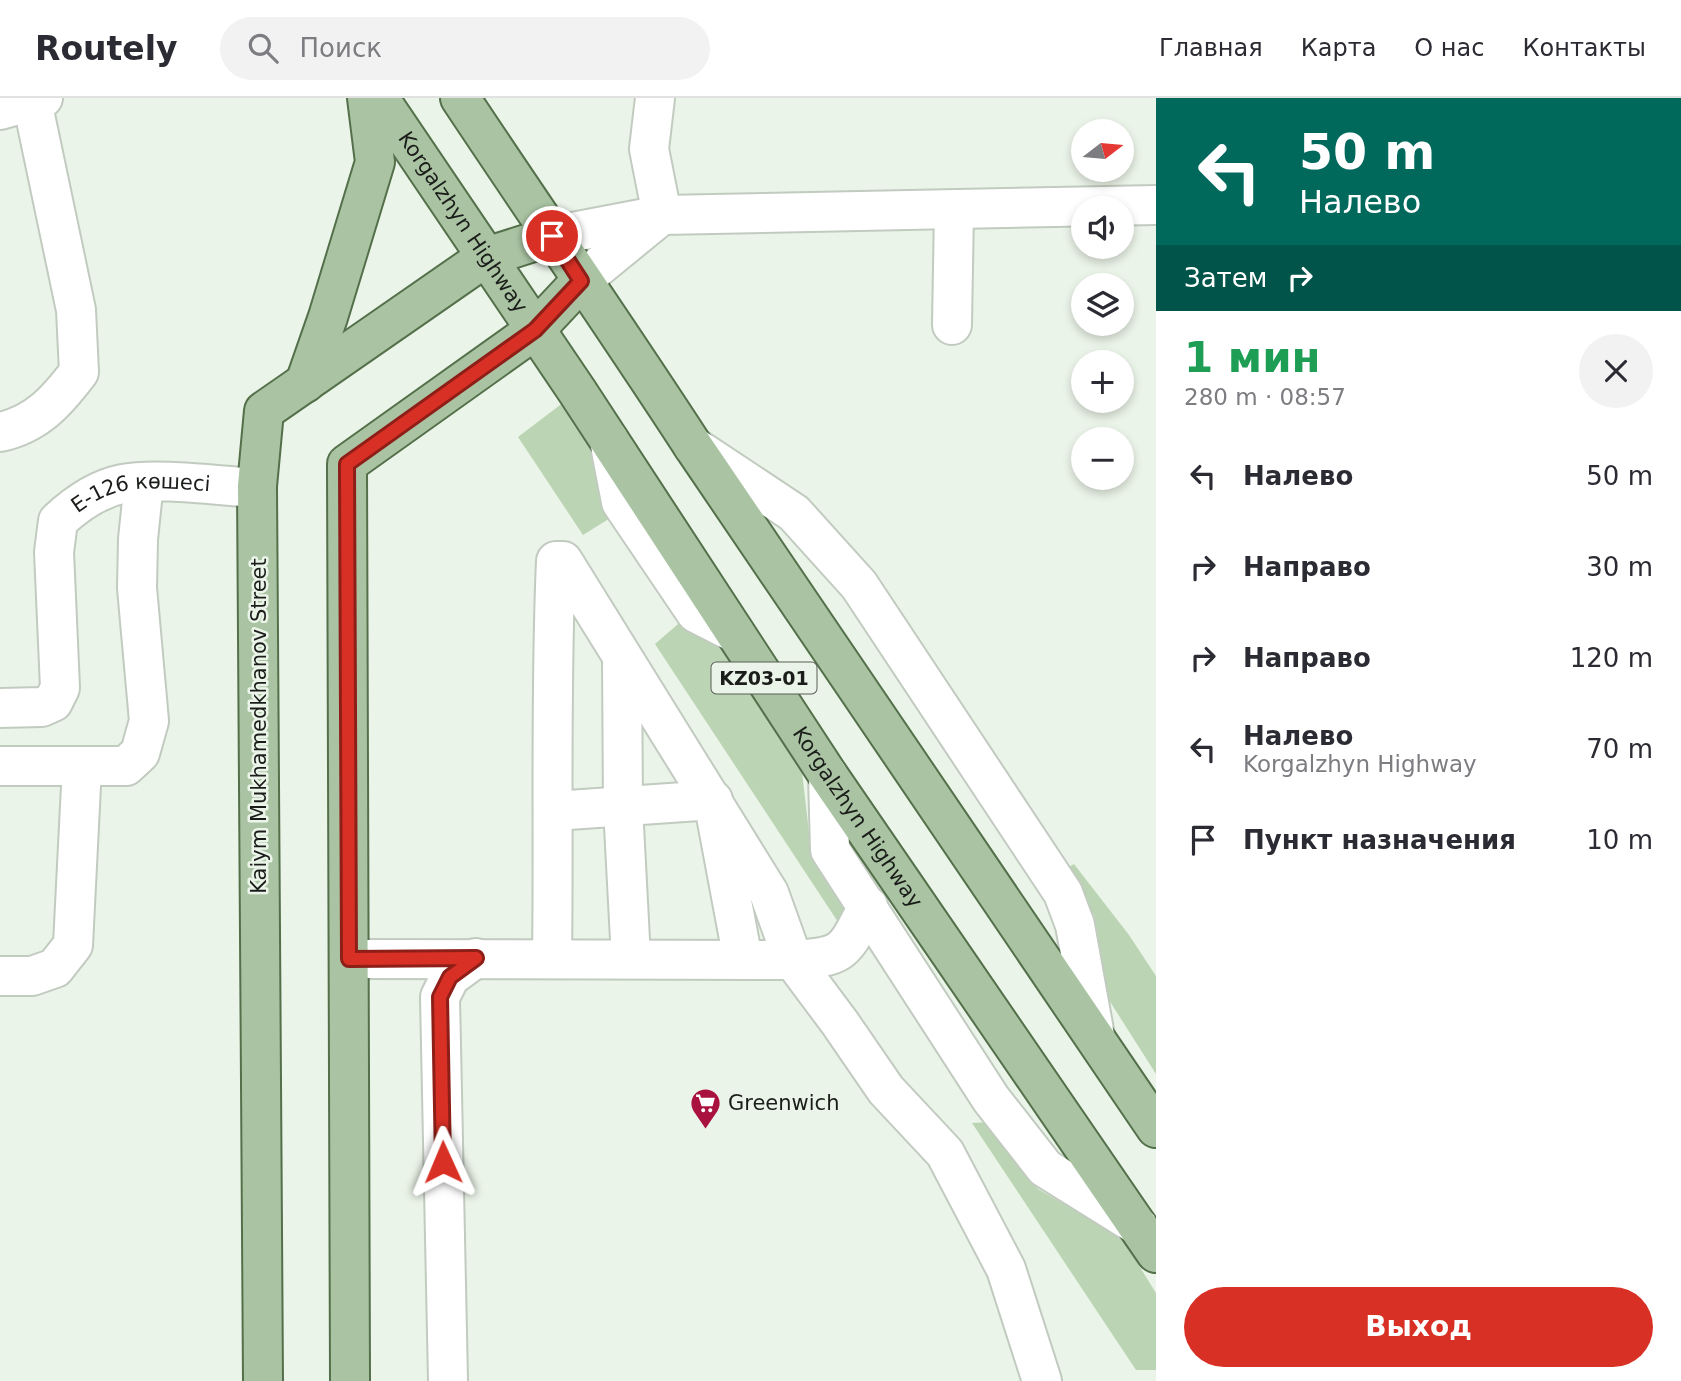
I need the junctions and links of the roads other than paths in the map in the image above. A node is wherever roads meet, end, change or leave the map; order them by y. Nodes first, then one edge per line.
1 (367, 98) edge
2 (379, 98) edge
3 (460, 98) edge
4 (655, 98) edge
5 (25, 103) edge
6 (1156, 205) edge
7 (954, 210) junction
8 (662, 215) junction
9 (552, 236) junction
10 (486, 257) junction
11 (581, 281) junction
12 (952, 325) dead end
13 (535, 330) junction
14 (305, 383) junction
15 (0, 432) edge
16 (693, 446) junction
17 (144, 482) junction
18 (257, 488) junction
19 (622, 659) junction
20 (0, 708) edge
21 (0, 766) edge
22 (82, 766) junction
23 (828, 775) junction
24 (713, 800) junction
25 (623, 807) junction
26 (554, 811) junction
27 (868, 906) junction
28 (476, 958) junction
29 (552, 958) junction
30 (349, 959) junction
31 (631, 959) junction
32 (743, 960) junction
33 (793, 960) junction
34 (0, 976) edge
35 (1095, 1036) junction
36 (1123, 1079) junction
37 (1156, 1102) edge
38 (1156, 1128) edge
39 (1147, 1240) edge
40 (263, 1381) edge
41 (350, 1381) edge
42 (448, 1381) edge
43 (1042, 1381) edge

1 - 14 main road
2 - 10 main road, Korgalzhyn Highway / KZ03-01
3 - 9 main road, KZ03-01
4 - 8 street
5 - 15 street
6 - 7 street
7 - 8 street
7 - 12 street
8 - 9 street
8 - 11 street
9 - 10 main road, Kaiym Mukhamedkhanov Street
9 - 11 main road, KZ03-01
10 - 13 main road, Korgalzhyn Highway / KZ03-01
10 - 14 main road, Kaiym Mukhamedkhanov Street
11 - 13 main road
11 - 16 main road, KZ03-01
13 - 23 main road, Korgalzhyn Highway / KZ03-01
13 - 30 main road
14 - 18 main road, Kaiym Mukhamedkhanov Street
16 - 35 main road, KZ03-01
16 - 35 street
17 - 18 street, Е-126 көшесі
17 - 20 street, Е-126 көшесі
17 - 22 street
18 - 40 main road, Kaiym Mukhamedkhanov Street
19 - 24 street
19 - 25 street
19 - 26 street
21 - 22 street
22 - 34 street
23 - 27 street
23 - 39 main road, Korgalzhyn Highway / KZ03-01
24 - 25 street
24 - 32 street
24 - 33 street
25 - 26 street
25 - 31 street
26 - 29 street
27 - 33 street
27 - 39 street
28 - 29 street
28 - 30 street
28 - 42 street
29 - 31 street
30 - 41 main road
31 - 32 street
32 - 33 street
33 - 43 street
35 - 36 main road, KZ03-01
36 - 37 street
36 - 38 main road, KZ03-01

